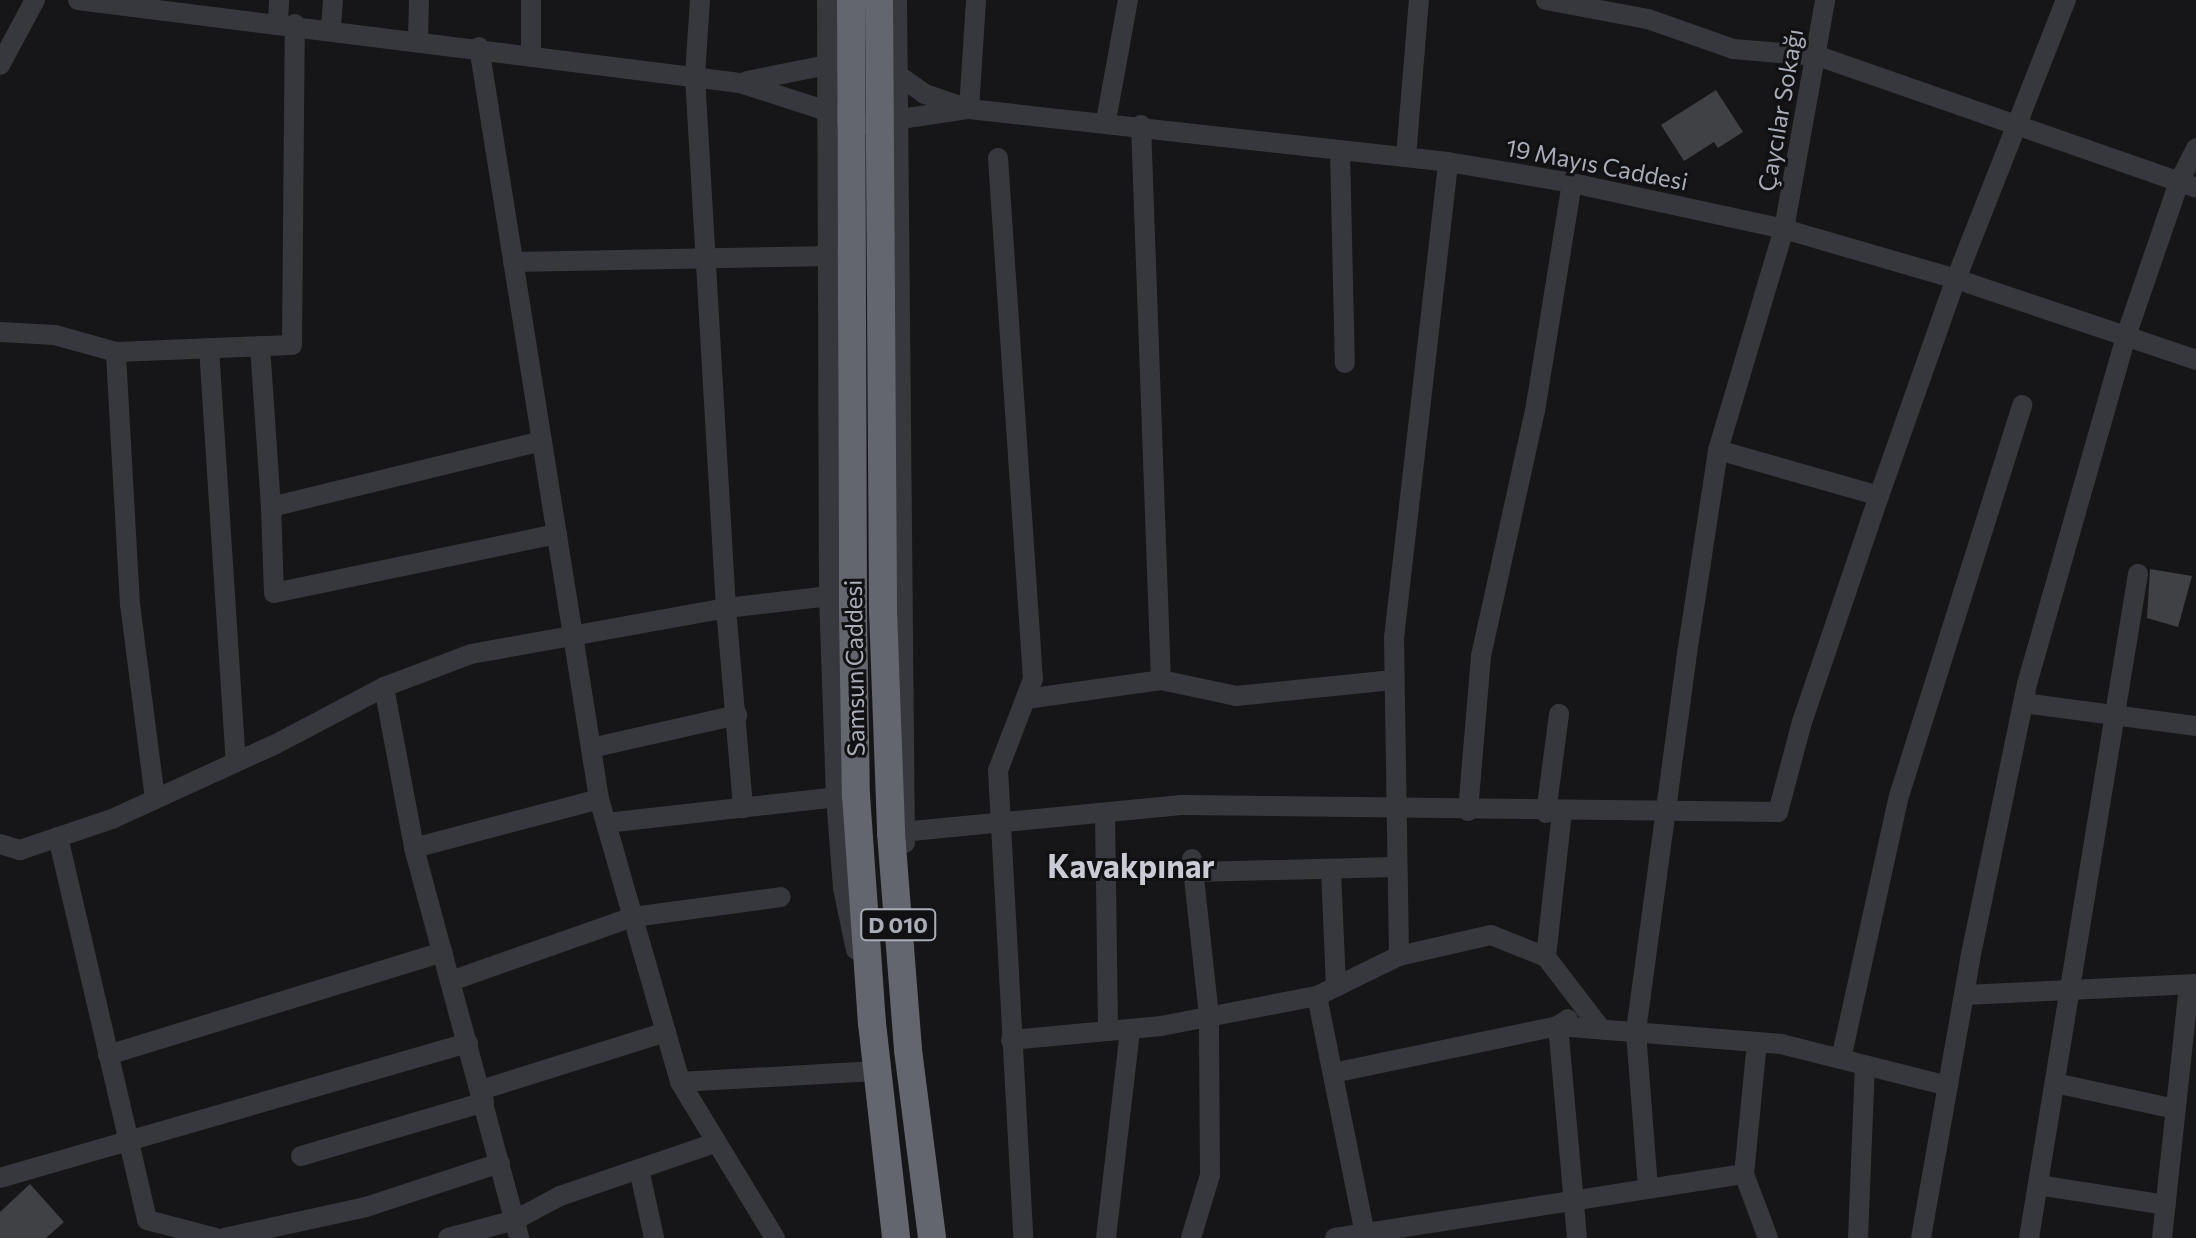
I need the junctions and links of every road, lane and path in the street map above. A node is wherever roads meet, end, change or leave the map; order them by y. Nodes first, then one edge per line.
1 (35, 0) edge
2 (78, 0) edge
3 (279, 0) edge
4 (333, 0) edge
5 (419, 0) edge
6 (531, 0) edge
7 (700, 0) edge
8 (827, 0) edge
9 (851, 0) edge
10 (879, 0) edge
11 (897, 0) edge
12 (976, 0) edge
13 (1128, 0) edge
14 (1419, 0) edge
15 (1546, 0) edge
16 (1825, 0) edge
17 (2066, 0) edge
18 (286, 23) junction
19 (331, 28) junction
20 (418, 40) junction
21 (479, 47) junction
22 (531, 54) junction
23 (1818, 56) junction
24 (828, 64) junction
25 (0, 65) edge
26 (896, 72) junction
27 (695, 76) junction
28 (740, 83) junction
29 (857, 108) junction
30 (969, 109) junction
31 (1106, 121) junction
32 (896, 122) junction
33 (2019, 123) junction
34 (1141, 125) junction
35 (2196, 148) edge
36 (1340, 150) junction
37 (1406, 157) junction
38 (998, 158) dead end
39 (1448, 162) junction
40 (1572, 183) junction
41 (2187, 185) edge
42 (1784, 229) junction
43 (831, 256) junction
44 (708, 257) junction
45 (513, 262) junction
46 (1956, 279) junction
47 (0, 332) edge
48 (2126, 336) junction
49 (260, 346) junction
50 (209, 348) junction
51 (116, 352) junction
52 (2196, 360) edge
53 (1345, 363) dead end
54 (2022, 405) dead end
55 (542, 441) junction
56 (1718, 450) junction
57 (1879, 496) junction
58 (271, 507) junction
59 (557, 534) junction
60 (2138, 574) dead end
61 (829, 596) junction
62 (726, 608) junction
63 (574, 637) junction
64 (1161, 680) junction
65 (1393, 680) junction
66 (384, 687) junction
67 (1026, 699) junction
68 (2023, 703) junction
69 (1559, 714) dead end
70 (737, 715) junction
71 (2115, 716) junction
72 (2196, 726) edge
73 (591, 748) junction
74 (236, 762) junction
75 (836, 797) junction
76 (155, 799) junction
77 (599, 799) junction
78 (743, 808) junction
79 (1393, 810) junction
80 (1468, 811) junction
81 (1105, 813) junction
82 (1554, 813) junction
83 (1667, 813) junction
84 (606, 823) junction
85 (1001, 823) junction
86 (898, 832) junction
87 (58, 837) junction
88 (0, 844) edge
89 (414, 848) junction
90 (1395, 867) junction
91 (1331, 871) junction
92 (781, 897) dead end
93 (633, 917) junction
94 (443, 952) junction
95 (1399, 956) junction
96 (1546, 957) junction
97 (451, 981) junction
98 (2192, 984) edge
99 (2070, 991) junction
100 (1327, 992) junction
101 (1964, 995) junction
102 (1585, 1008) junction
103 (1209, 1016) junction
104 (872, 1023) junction
105 (1558, 1026) junction
106 (1130, 1029) junction
107 (1601, 1029) junction
108 (1108, 1031) junction
109 (1636, 1031) junction
110 (666, 1032) junction
111 (1011, 1040) junction
112 (1757, 1042) junction
113 (468, 1043) junction
114 (108, 1055) junction
115 (1841, 1059) junction
116 (1865, 1065) junction
117 (876, 1071) junction
118 (1333, 1073) junction
119 (680, 1082) junction
120 (2055, 1083) junction
121 (1948, 1086) junction
122 (483, 1096) junction
123 (2175, 1109) junction
124 (715, 1143) junction
125 (129, 1145) junction
126 (301, 1156) dead end
127 (500, 1163) junction
128 (639, 1169) junction
129 (1744, 1174) junction
130 (0, 1178) edge
131 (2038, 1185) junction
132 (1648, 1188) junction
133 (1571, 1198) junction
134 (2165, 1205) junction
135 (517, 1229) edge
136 (1365, 1236) edge
137 (216, 1238) edge
138 (224, 1238) edge
139 (448, 1238) edge
140 (654, 1238) edge
141 (775, 1238) edge
142 (896, 1238) edge
143 (932, 1238) edge
144 (1023, 1238) edge
145 (1106, 1238) edge
146 (1191, 1238) edge
147 (1335, 1238) edge
148 (1577, 1238) edge
149 (1768, 1238) edge
150 (1858, 1238) edge
151 (1921, 1238) edge
152 (2029, 1238) edge
153 (2162, 1238) edge

1 - 25 street
2 - 18 street
3 - 18 street
4 - 19 street
5 - 20 street
6 - 22 street
7 - 27 street
8 - 24 street
9 - 29 highway, D 010, bridge
10 - 29 highway, D 010, bridge
11 - 26 street
12 - 30 street
13 - 31 street
14 - 37 street
15 - 23 street
16 - 23 street, Çaycılar Sokağı
17 - 33 street
18 - 19 street
18 - 49 street
19 - 20 street
20 - 21 street
21 - 22 street
21 - 45 street
22 - 27 street
23 - 33 street
23 - 42 street, Çaycılar Sokağı
24 - 26 street, 19 Mayıs Caddesi
24 - 28 street, 19 Mayıs Caddesi
24 - 29 street
26 - 30 street, 19 Mayıs Caddesi
26 - 32 street
27 - 28 street
27 - 44 street
28 - 29 street
29 - 32 street, 19 Mayıs Caddesi
29 - 43 street
29 - 86 highway, Samsun Caddesi / D 010, bridge
29 - 104 highway, Samsun Caddesi / D 010, bridge
30 - 31 street, 19 Mayıs Caddesi
30 - 32 street, 19 Mayıs Caddesi
31 - 34 street, 19 Mayıs Caddesi
32 - 86 street
33 - 41 street
33 - 46 street
34 - 36 street, 19 Mayıs Caddesi
34 - 64 street
35 - 41 street
36 - 37 street, 19 Mayıs Caddesi
36 - 53 street
37 - 39 street, 19 Mayıs Caddesi
38 - 67 street
39 - 40 street, 19 Mayıs Caddesi
39 - 65 street
40 - 42 street, 19 Mayıs Caddesi
40 - 80 street
41 - 48 street
42 - 46 street, 19 Mayıs Caddesi
42 - 56 street, Çaycılar Sokağı
43 - 44 street
43 - 61 street
44 - 45 street
44 - 62 street
45 - 55 street
46 - 48 street, 19 Mayıs Caddesi
46 - 57 street
47 - 51 street
48 - 52 street, 19 Mayıs Caddesi
48 - 68 street
49 - 50 street
49 - 58 street
50 - 51 street
50 - 74 street
51 - 76 street
54 - 115 street
55 - 58 street
55 - 59 street
56 - 57 street
56 - 83 street, Çaycılar Sokağı
57 - 83 street
58 - 59 street
59 - 63 street
60 - 71 street
61 - 62 street
61 - 75 street
62 - 63 street
62 - 70 street
63 - 66 street
63 - 73 street
64 - 65 street
64 - 67 street
65 - 79 street
66 - 74 street
66 - 89 street
67 - 85 street
68 - 71 street
68 - 101 street
69 - 82 street
70 - 73 street
70 - 78 street
71 - 72 street
71 - 99 street
73 - 77 street
74 - 76 street
75 - 78 street
75 - 104 street
76 - 87 street
77 - 84 street
77 - 89 street
78 - 84 street
79 - 80 street
79 - 81 street
79 - 90 street
80 - 82 street
81 - 85 street
81 - 108 street
82 - 83 street
82 - 96 street
83 - 109 street, Çaycılar Sokağı
84 - 93 street
85 - 86 street
85 - 111 street
86 - 143 highway, Samsun Caddesi / D 010
87 - 88 street
87 - 114 street
89 - 94 street
90 - 91 street
90 - 95 street
91 - 100 street
91 - 103 street
92 - 93 street
93 - 97 street
93 - 110 street
94 - 97 street
94 - 114 street
95 - 96 street
95 - 100 street
96 - 102 street
97 - 113 street
98 - 99 street
98 - 123 street
99 - 101 street
99 - 120 street
100 - 103 street
100 - 118 street
101 - 121 street
102 - 105 street
102 - 107 street
103 - 106 street
103 - 146 street
104 - 117 highway, Samsun Caddesi / D 010
105 - 107 street
105 - 118 street
105 - 133 street
106 - 108 street
106 - 145 street
107 - 109 street
108 - 111 street
109 - 112 street
109 - 132 street, Çaycılar Sokağı
110 - 119 street
110 - 122 street
111 - 144 street
112 - 115 street
112 - 129 street
113 - 122 street
113 - 125 street
114 - 125 street
115 - 116 street
116 - 121 street
116 - 150 street
117 - 119 street
117 - 142 highway, Samsun Caddesi / D 010
118 - 136 street
119 - 124 street
120 - 123 street
120 - 131 street
121 - 151 street
122 - 126 street
122 - 127 street
123 - 134 street
124 - 128 street
124 - 141 street
125 - 130 street
125 - 137 street
127 - 135 street
127 - 138 street
128 - 135 street
128 - 140 street
129 - 132 street
129 - 149 street
131 - 134 street
131 - 152 street
132 - 133 street
133 - 136 street
133 - 148 street
134 - 153 street
135 - 139 street
136 - 147 street

